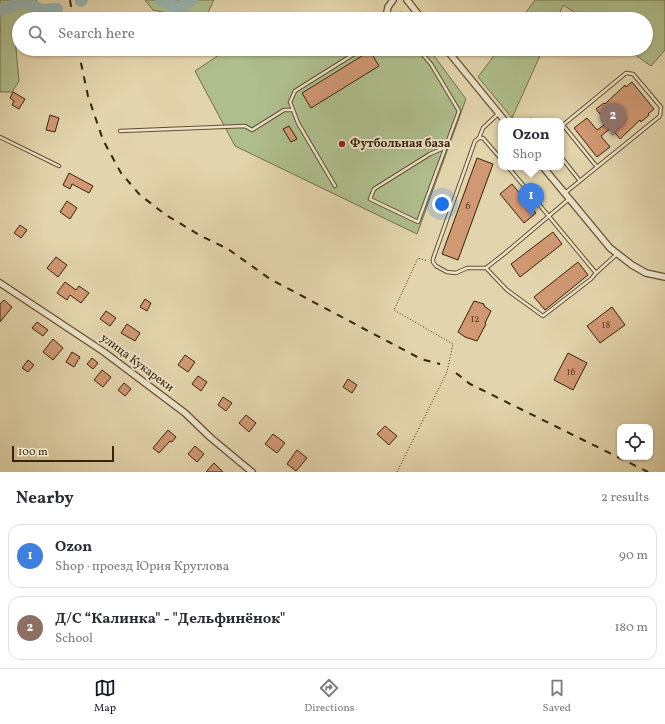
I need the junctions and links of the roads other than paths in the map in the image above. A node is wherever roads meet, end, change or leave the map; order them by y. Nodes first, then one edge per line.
1 (393, 0) edge
2 (407, 0) edge
3 (387, 12) edge
4 (416, 12) edge
5 (351, 56) edge
6 (424, 56) edge
7 (452, 56) edge
8 (293, 110) junction
9 (499, 113) junction
10 (503, 118) edge
11 (564, 124) edge
12 (564, 126) edge
13 (120, 131) dead end
14 (0, 137) edge
15 (479, 138) junction
16 (446, 146) junction
17 (498, 155) edge
18 (564, 161) edge
19 (59, 166) dead end
20 (597, 167) junction
21 (510, 170) edge
22 (545, 170) edge
23 (580, 181) junction
24 (335, 186) dead end
25 (565, 194) junction
26 (570, 199) junction
27 (549, 217) junction
28 (618, 254) junction
29 (486, 268) junction
30 (596, 273) junction
31 (665, 277) edge
32 (0, 283) edge
33 (252, 472) edge

1 - 3 street
2 - 4 street
5 - 8 lane
6 - 16 lane
7 - 9 street
8 - 13 lane
8 - 24 lane
9 - 10 street
9 - 15 lane
11 - 20 lane
12 - 20 lane
14 - 19 lane
15 - 17 lane
15 - 29 lane
16 - 16 lane
18 - 23 lane
20 - 23 lane
21 - 27 lane
22 - 25 street
23 - 25 lane
25 - 26 street
26 - 27 lane
26 - 28 street
27 - 29 lane
27 - 30 lane
28 - 30 lane
28 - 31 street
29 - 30 lane
32 - 33 street, улица Кукареки

